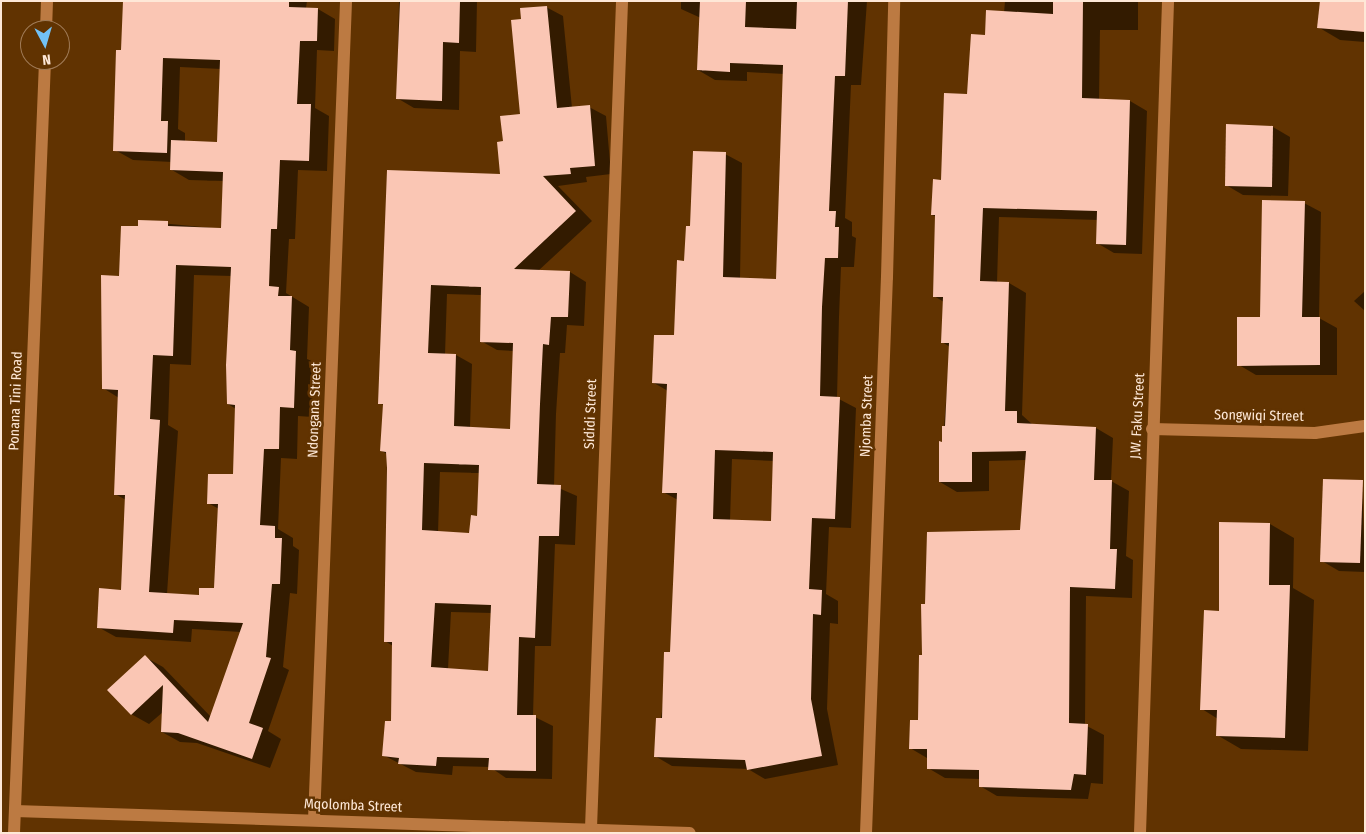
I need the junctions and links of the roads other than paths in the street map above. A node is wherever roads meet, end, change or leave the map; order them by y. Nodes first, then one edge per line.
1 (47, 1) edge
2 (346, 1) edge
3 (622, 1) edge
4 (894, 1) edge
5 (1168, 1) edge
6 (46, 20) edge
7 (45, 70) edge
8 (1365, 426) edge
9 (1152, 429) junction
10 (15, 811) junction
11 (314, 820) junction
12 (591, 828) junction
13 (14, 833) edge
14 (690, 833) edge
15 (866, 833) edge
16 (1140, 833) edge

1 - 6 street
2 - 11 street, Ndongana Street
3 - 12 street, Sididi Street
4 - 15 street, Njomba Street
5 - 9 street, J.W. Faku Street
7 - 10 street, Ponana Tini Road
8 - 9 street, Songwiqi Street
9 - 16 street, J.W. Faku Street
10 - 11 street, Mqolomba Street
10 - 13 street, Ponana Tini Road
11 - 12 street, Mqolomba Street
12 - 14 street, Mqolomba Street

